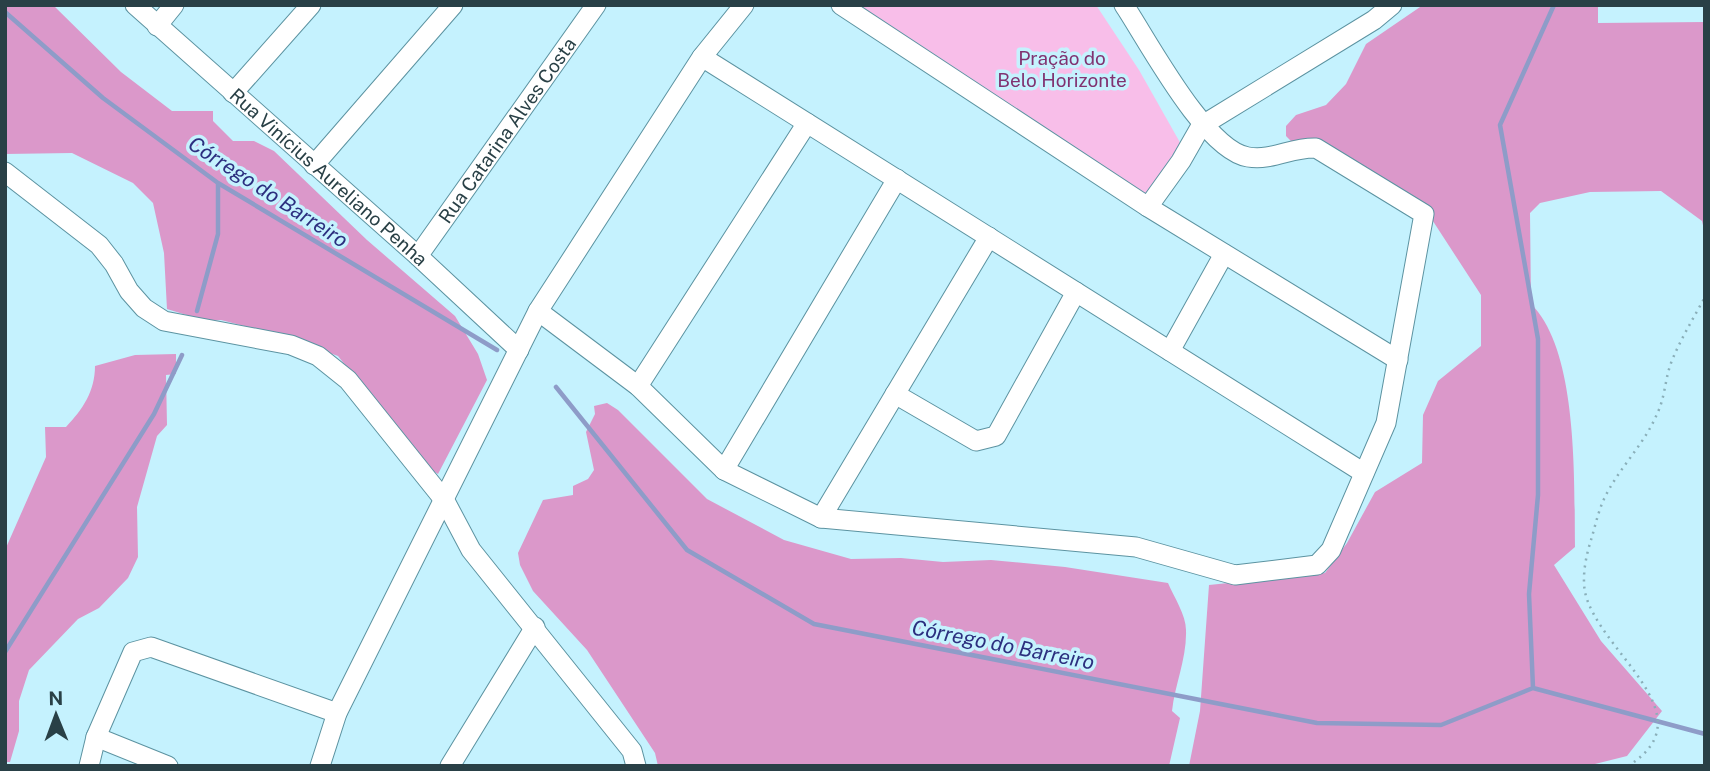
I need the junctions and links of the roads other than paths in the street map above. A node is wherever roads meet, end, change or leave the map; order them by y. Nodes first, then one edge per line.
1 (135, 5) edge
2 (174, 5) edge
3 (311, 5) edge
4 (453, 5) edge
5 (596, 5) edge
6 (744, 5) edge
7 (841, 5) edge
8 (1392, 5) edge
9 (1131, 8) edge
10 (157, 26) junction
11 (702, 57) junction
12 (233, 93) junction
13 (807, 123) junction
14 (1201, 126) junction
15 (314, 165) junction
16 (5, 172) edge
17 (897, 179) junction
18 (1148, 207) junction
19 (989, 237) junction
20 (1224, 254) junction
21 (418, 256) junction
22 (1076, 292) junction
23 (538, 312) junction
24 (519, 350) junction
25 (1170, 351) junction
26 (1398, 360) junction
27 (638, 386) junction
28 (895, 394) junction
29 (724, 470) junction
30 (1364, 473) junction
31 (445, 501) junction
32 (821, 518) junction
33 (535, 627) junction
34 (337, 713) junction
35 (96, 737) junction
36 (89, 766) edge
37 (168, 766) edge
38 (320, 766) edge
39 (450, 766) edge
40 (636, 766) edge

1 - 10 street, Rua Vinícius Aureliano Penha
2 - 10 street
3 - 12 street
4 - 15 street
5 - 21 street, Rua Catarina Alves Costa
6 - 11 street
7 - 18 street
8 - 14 street
9 - 14 street
10 - 12 street, Rua Vinícius Aureliano Penha
11 - 13 street
11 - 23 street
12 - 15 street, Rua Vinícius Aureliano Penha
13 - 17 street
13 - 27 street
14 - 18 street
14 - 26 street
15 - 21 street, Rua Vinícius Aureliano Penha
16 - 31 street
17 - 19 street
17 - 29 street
18 - 20 street
19 - 22 street
19 - 28 street
20 - 25 street
20 - 26 street
21 - 24 street, Rua Vinícius Aureliano Penha
22 - 25 street
22 - 28 street
23 - 24 street
23 - 27 street
24 - 31 street
25 - 30 street
26 - 30 street
27 - 29 street
28 - 32 street
29 - 32 street
30 - 32 street
31 - 33 street
31 - 34 street
33 - 39 street
33 - 40 street
34 - 35 street
34 - 38 street
35 - 36 street
35 - 37 street

